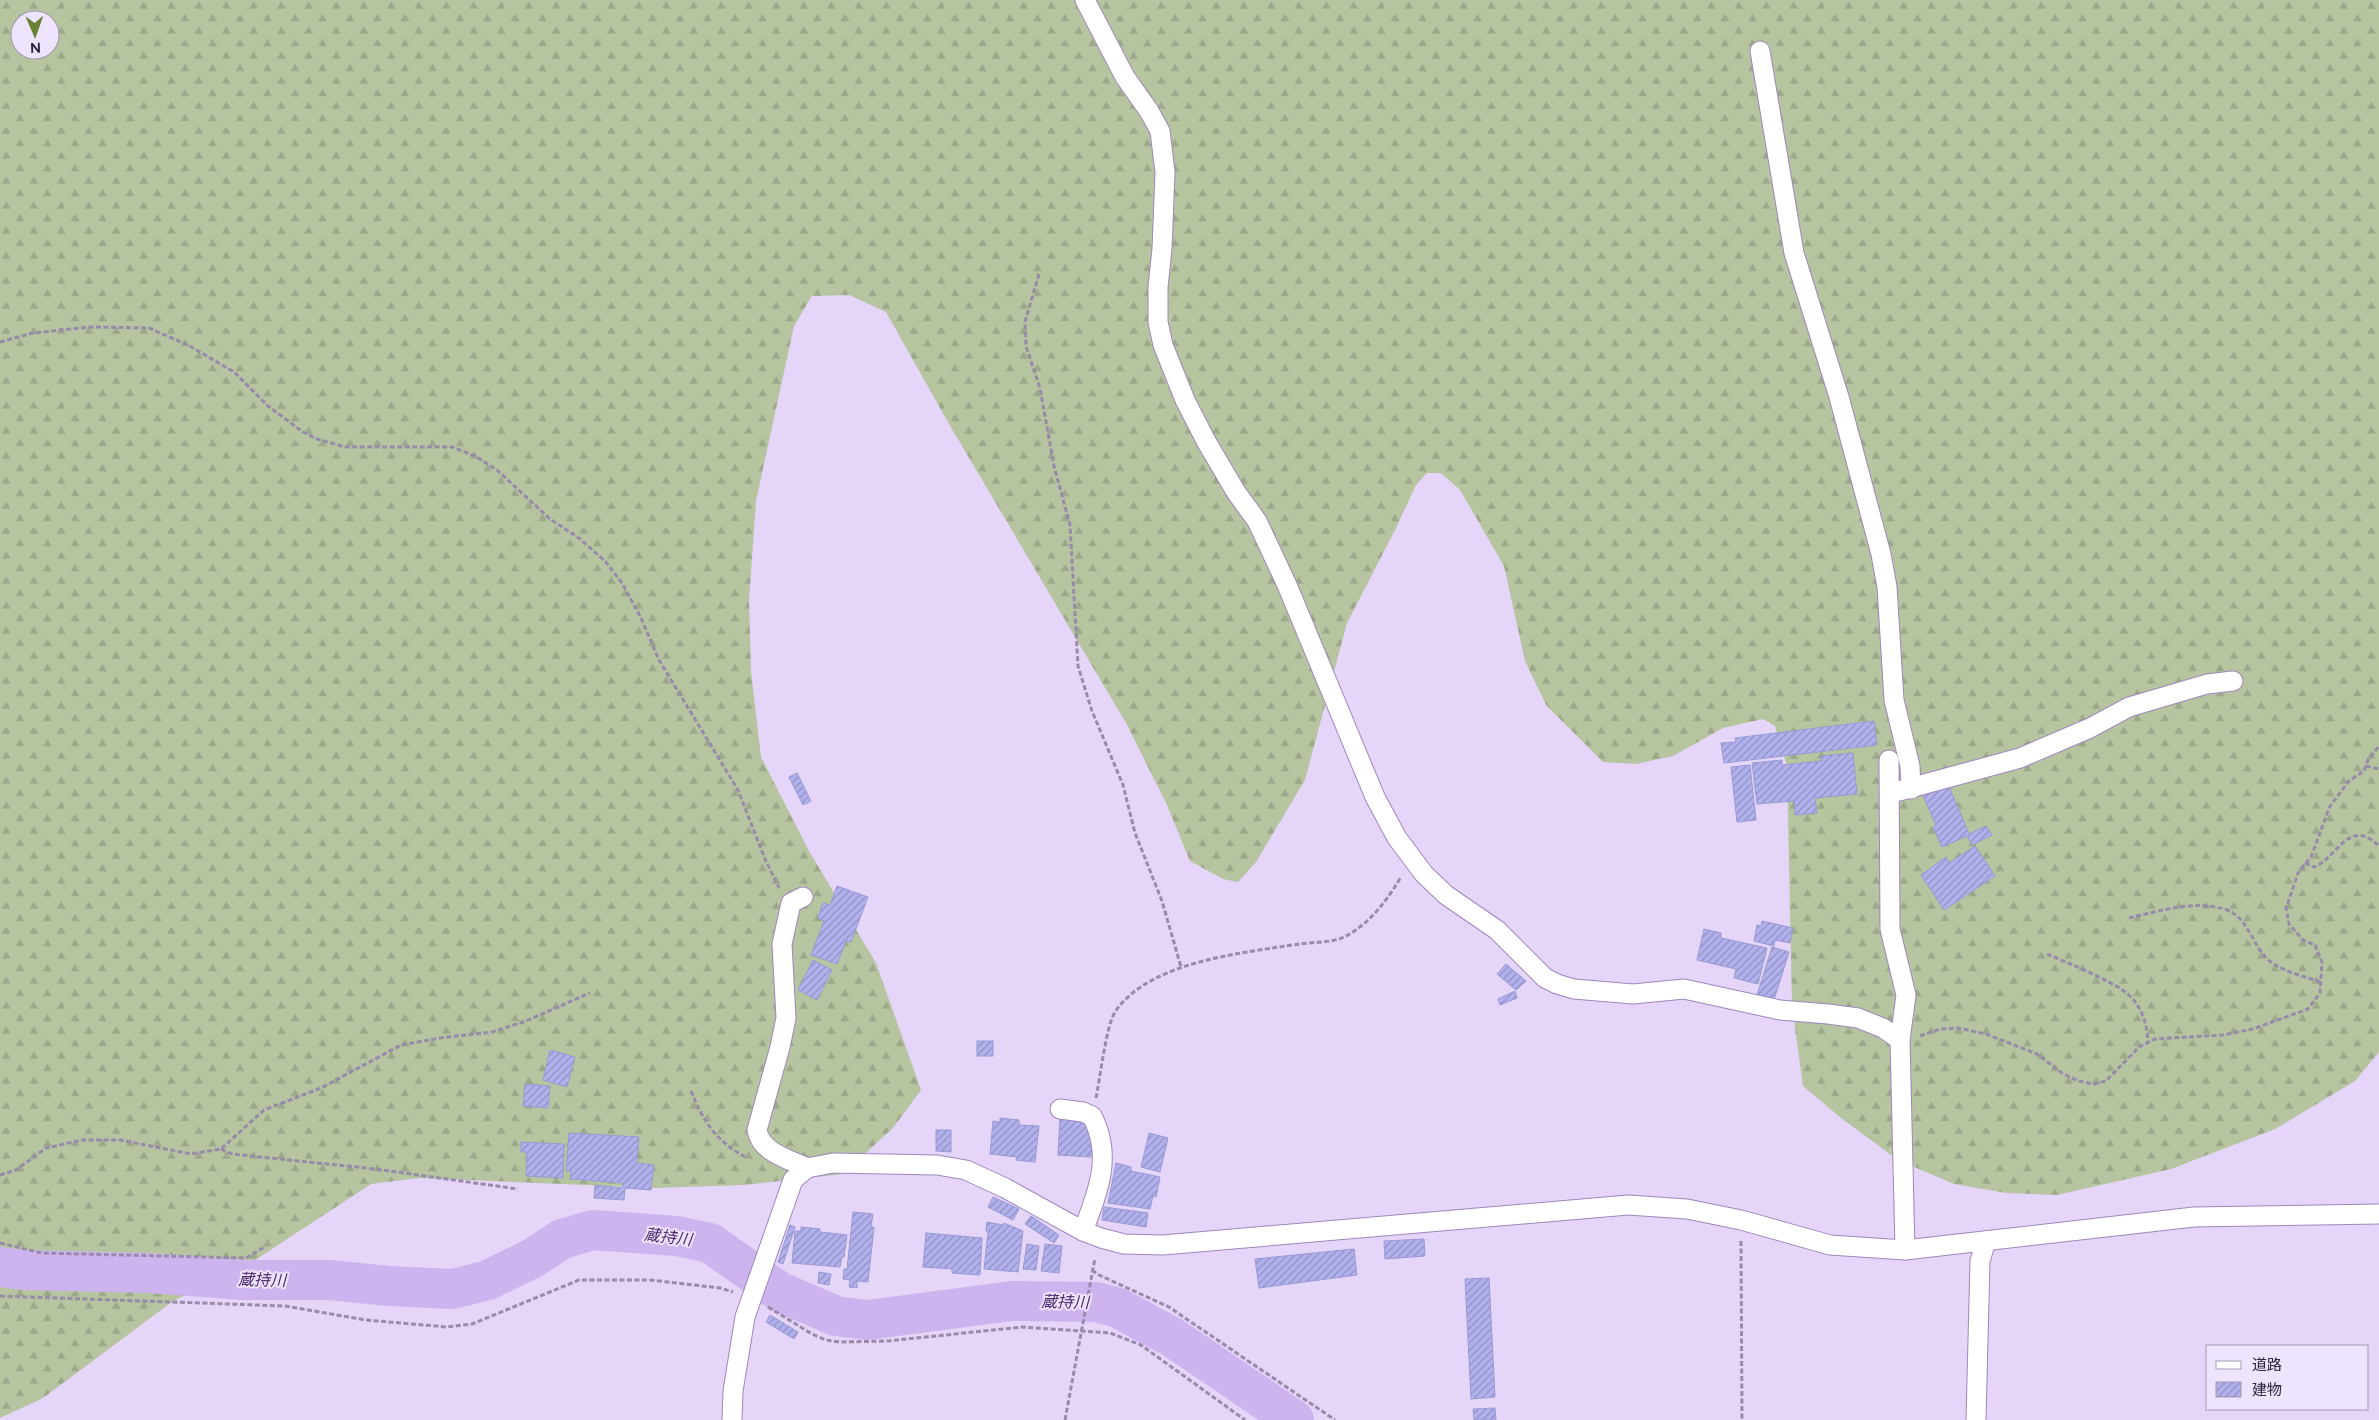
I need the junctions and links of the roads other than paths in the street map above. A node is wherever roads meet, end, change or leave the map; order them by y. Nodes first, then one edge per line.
1 (1085, 0) edge
2 (1760, 51) dead end
3 (2233, 681) dead end
4 (1889, 760) dead end
5 (1911, 789) junction
6 (1890, 793) junction
7 (797, 900) road end
8 (1900, 1040) junction
9 (1060, 1110) dead end
10 (807, 1168) junction
11 (2379, 1214) edge
12 (1083, 1231) junction
13 (1986, 1241) junction
14 (1905, 1250) junction
15 (732, 1420) edge
16 (1976, 1420) edge

1 - 8 street
2 - 5 street
3 - 5 street
4 - 6 street
5 - 6 street
6 - 8 street
7 - 10 street
8 - 14 street
9 - 12 street
10 - 12 street
10 - 15 street
11 - 13 street
12 - 14 street
13 - 14 street
13 - 16 street

